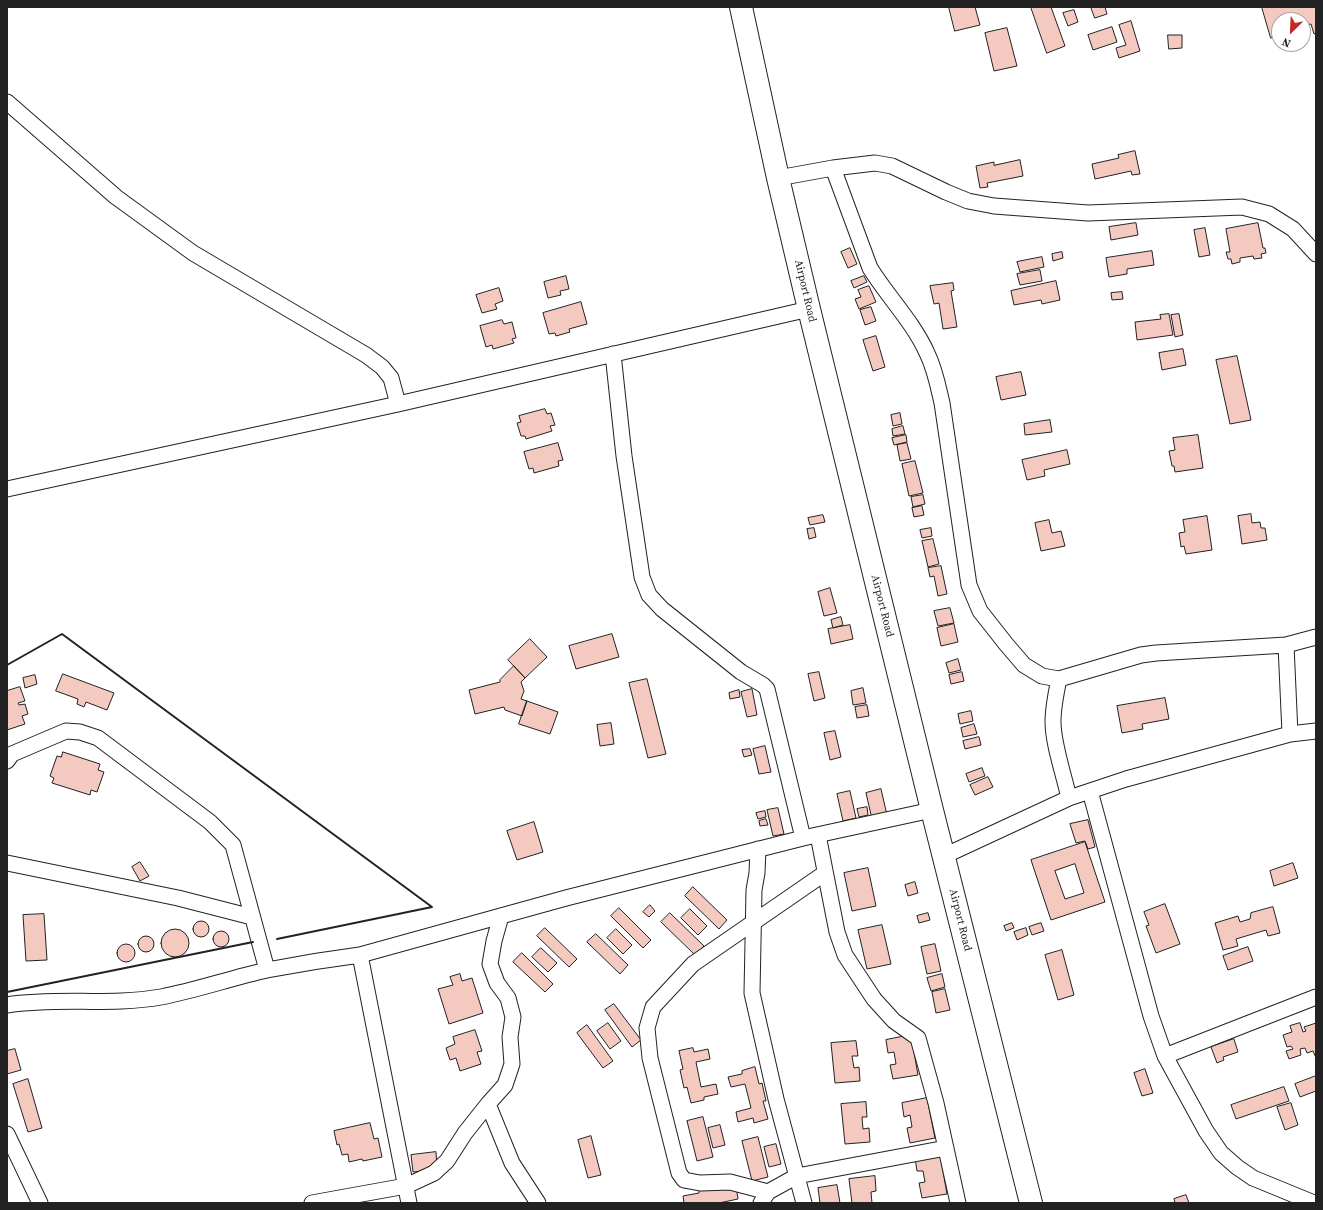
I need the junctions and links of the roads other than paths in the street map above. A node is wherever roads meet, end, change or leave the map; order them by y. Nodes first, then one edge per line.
1 (741, 7) edge
2 (7, 102) edge
3 (833, 168) junction
4 (778, 178) junction
5 (1316, 254) edge
6 (809, 309) junction
7 (613, 354) junction
8 (398, 404) junction
9 (7, 489) edge
10 (1316, 637) edge
11 (1286, 645) junction
12 (1059, 679) junction
13 (1316, 731) edge
14 (1290, 734) junction
15 (7, 761) edge
16 (1090, 791) junction
17 (1069, 798) junction
18 (932, 810) junction
19 (818, 835) junction
20 (803, 838) junction
21 (758, 849) junction
22 (944, 856) junction
23 (7, 863) edge
24 (825, 873) junction
25 (501, 916) junction
26 (252, 917) junction
27 (754, 923) junction
28 (360, 954) junction
29 (267, 970) junction
30 (1316, 997) edge
31 (7, 1005) edge
32 (1165, 1056) junction
33 (488, 1104) junction
34 (7, 1134) edge
35 (946, 1148) junction
36 (797, 1176) junction
37 (406, 1186) junction
38 (764, 1198) edge
39 (40, 1203) edge
40 (312, 1203) edge
41 (409, 1203) edge
42 (538, 1203) edge
43 (804, 1203) edge
44 (955, 1203) edge
45 (1031, 1203) edge
46 (1314, 1203) edge

1 - 4 highway, Airport Road
2 - 8 street
3 - 4 street
3 - 5 street
3 - 12 street
4 - 6 highway, Airport Road
6 - 7 street
6 - 18 highway, Airport Road
7 - 8 street
7 - 20 street
8 - 9 street
10 - 11 street
11 - 12 street
11 - 14 street
12 - 17 street
13 - 14 street
14 - 16 street
15 - 26 street
16 - 17 street
16 - 32 street
17 - 22 street
18 - 19 street
18 - 22 highway, Airport Road
19 - 20 street
19 - 24 street
20 - 21 street
21 - 25 street
21 - 27 street
22 - 45 highway, Airport Road
23 - 26 street
24 - 27 street
24 - 35 street
25 - 28 street
25 - 33 street
26 - 29 street
27 - 36 street
27 - 38 street
28 - 29 street
28 - 37 street
29 - 31 street
30 - 32 street
32 - 46 street
33 - 37 street
33 - 42 street
34 - 39 street
35 - 36 street
35 - 44 street
36 - 38 street
36 - 43 street
37 - 40 street
37 - 41 street

